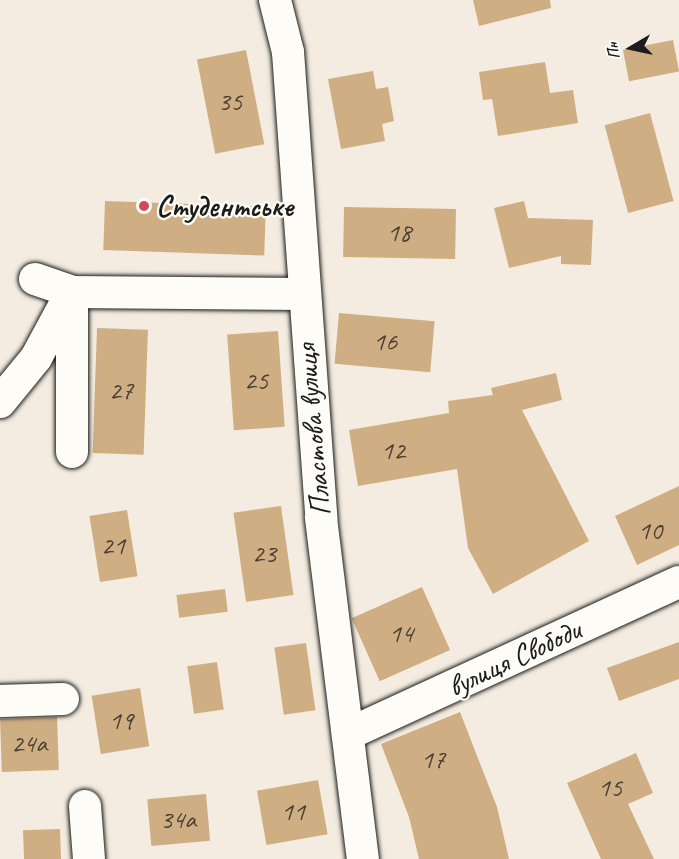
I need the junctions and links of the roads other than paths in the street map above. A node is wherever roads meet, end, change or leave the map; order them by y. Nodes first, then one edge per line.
1 (275, 0) edge
2 (35, 279) dead end
3 (72, 292) junction
4 (301, 294) junction
5 (0, 402) edge
6 (72, 452) dead end
7 (679, 582) edge
8 (63, 699) dead end
9 (0, 701) edge
10 (348, 734) junction
11 (85, 806) dead end
12 (89, 859) edge
13 (363, 859) edge

1 - 4 street, Пластова вулиця
2 - 3 street
3 - 4 street
3 - 5 street
3 - 6 street
4 - 10 street, Пластова вулиця
7 - 10 street, вулиця Свободи
8 - 9 street
10 - 13 street, Пластова вулиця
11 - 12 street

